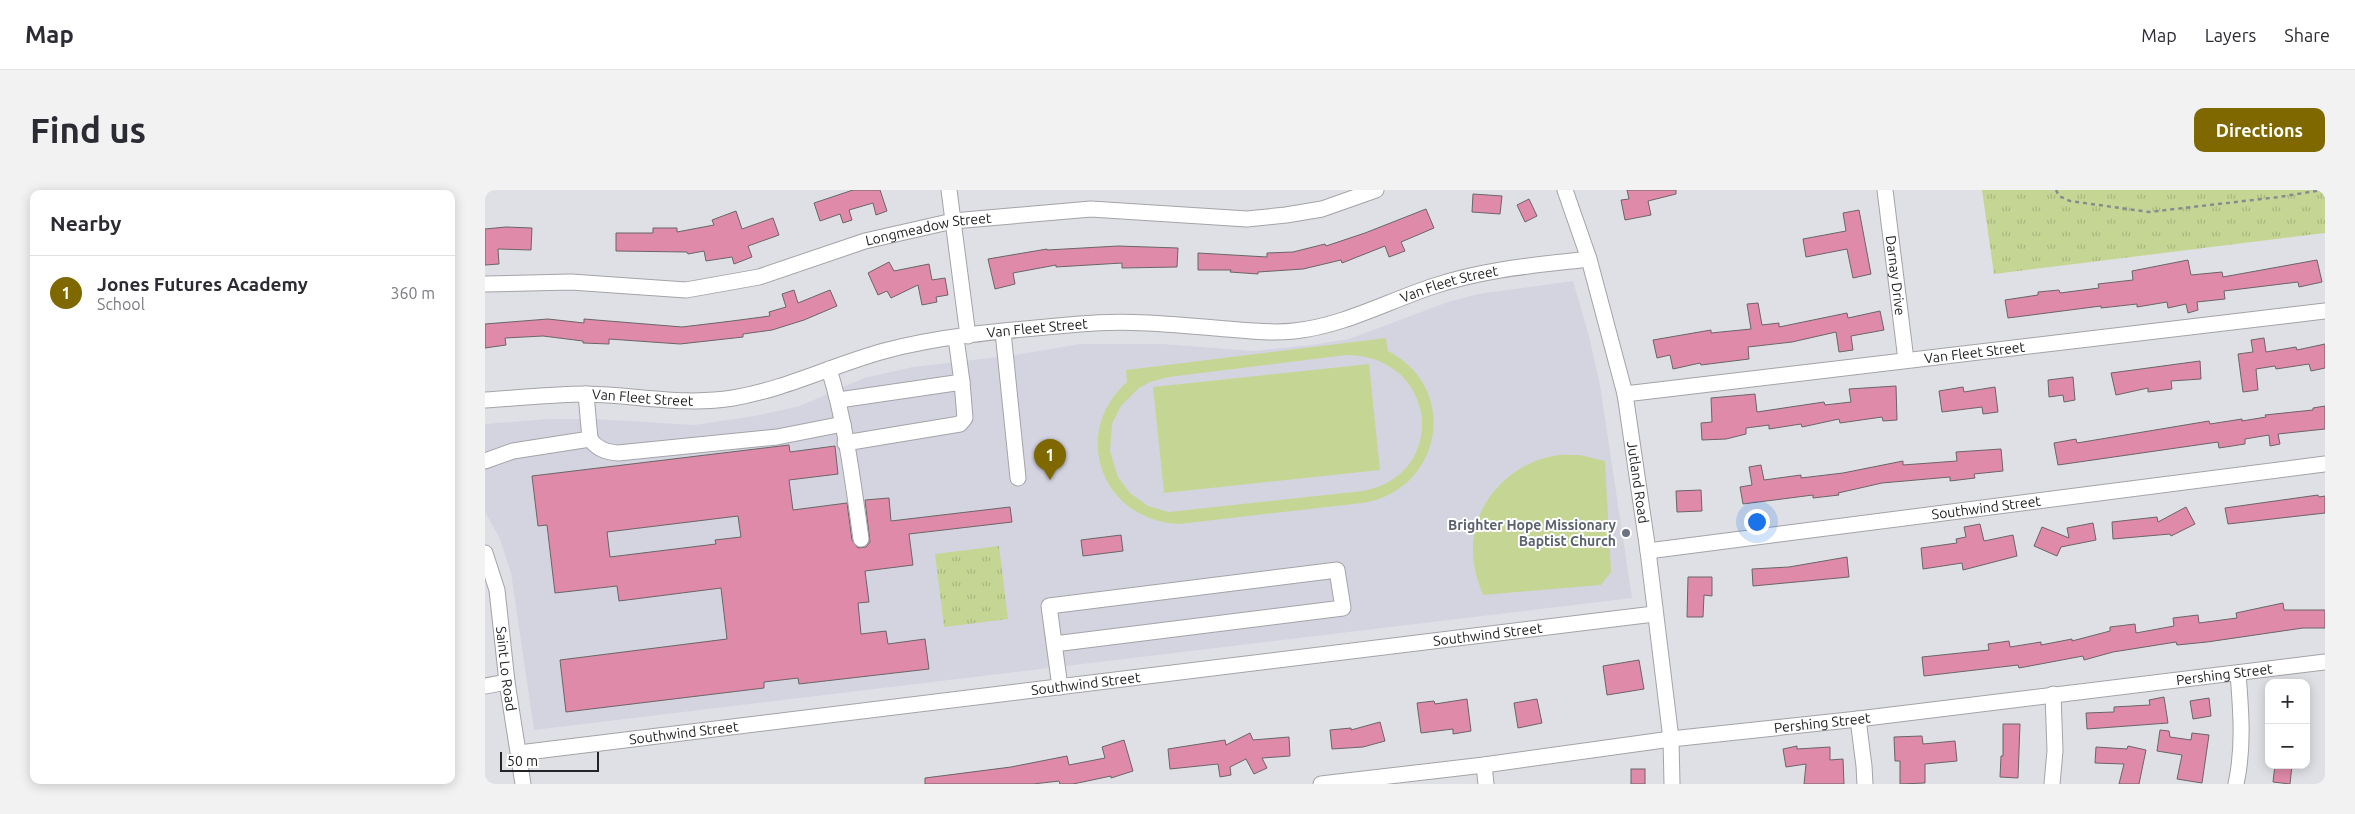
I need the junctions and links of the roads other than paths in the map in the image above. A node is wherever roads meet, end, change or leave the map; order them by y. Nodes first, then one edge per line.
1 (949, 190) edge
2 (1376, 190) edge
3 (1565, 190) edge
4 (1885, 190) edge
5 (953, 221) junction
6 (1589, 259) junction
7 (485, 284) edge
8 (2325, 311) edge
9 (1003, 332) junction
10 (962, 337) junction
11 (1906, 360) junction
12 (829, 369) junction
13 (961, 382) junction
14 (586, 394) junction
15 (1625, 394) junction
16 (485, 400) edge
17 (839, 400) junction
18 (843, 424) junction
19 (590, 439) junction
20 (845, 443) junction
21 (485, 461) edge
22 (2325, 464) edge
23 (1018, 478) dead end
24 (861, 538) dead end
25 (1648, 551) junction
26 (485, 553) edge
27 (491, 590) edge
28 (1654, 614) junction
29 (1054, 644) junction
30 (2325, 662) edge
31 (2238, 673) junction
32 (507, 682) junction
33 (485, 686) edge
34 (1060, 687) junction
35 (2053, 694) junction
36 (1858, 719) junction
37 (1671, 739) junction
38 (520, 760) junction
39 (1484, 765) junction
40 (523, 784) edge
41 (1321, 784) edge
42 (1486, 784) edge
43 (1672, 784) edge
44 (1865, 784) edge
45 (2052, 784) edge
46 (2236, 784) edge

1 - 5 street
2 - 5 street, Longmeadow Street
3 - 6 street, Jutland Road
4 - 11 street, Darnay Drive
5 - 7 street, Longmeadow Street
5 - 10 street
6 - 9 street, Van Fleet Street
6 - 15 street, Jutland Road
8 - 11 street, Van Fleet Street
9 - 10 street, Van Fleet Street
9 - 23 street
10 - 12 street, Van Fleet Street
10 - 13 street
11 - 15 street, Van Fleet Street
12 - 14 street, Van Fleet Street
12 - 17 street
13 - 17 street
13 - 20 street
14 - 16 street, Van Fleet Street
14 - 19 street
15 - 25 street, Jutland Road
17 - 18 street
18 - 19 street
18 - 20 street
19 - 21 street
20 - 24 street
22 - 25 street, Southwind Street
25 - 28 street, Jutland Road
26 - 27 street, Saint Lo Road
27 - 32 street, Saint Lo Road
28 - 34 street, Southwind Street
28 - 37 street, Jutland Road
29 - 29 street
29 - 34 street
30 - 31 street, Pershing Street
31 - 35 street, Pershing Street
31 - 46 street
32 - 33 street
32 - 38 street, Saint Lo Road
34 - 38 street, Southwind Street
35 - 36 street, Pershing Street
35 - 45 street
36 - 37 street, Pershing Street
36 - 44 street
37 - 39 street, Pershing Street
37 - 43 street, Jutland Road
38 - 40 street, Saint Lo Road
39 - 41 street, Pershing Street
39 - 42 street

